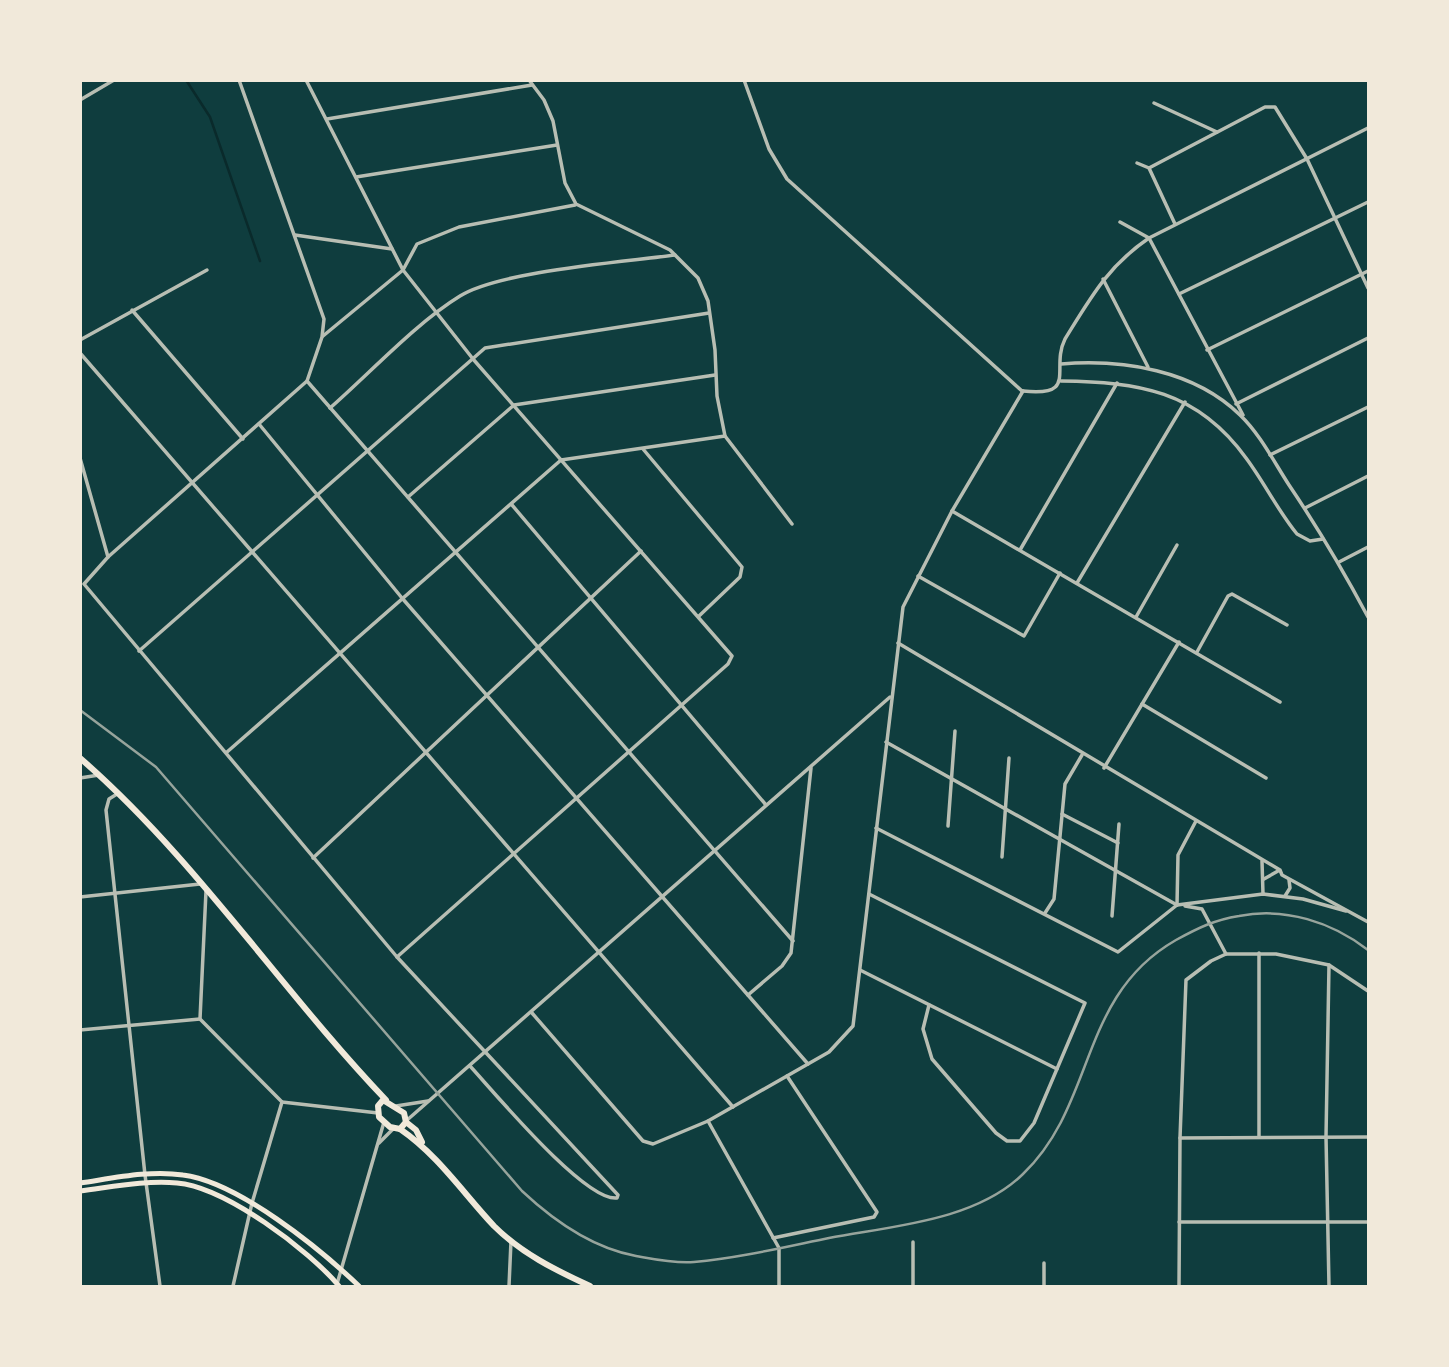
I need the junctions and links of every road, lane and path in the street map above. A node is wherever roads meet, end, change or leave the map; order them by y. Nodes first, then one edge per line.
1 (114, 80) edge
2 (239, 80) edge
3 (306, 80) edge
4 (528, 80) edge
5 (744, 80) edge
6 (532, 85) junction
7 (80, 100) edge
8 (1154, 103) dead end
9 (327, 119) junction
10 (1368, 128) edge
11 (1217, 132) junction
12 (557, 145) junction
13 (1307, 159) junction
14 (1137, 163) dead end
15 (1149, 168) junction
16 (356, 177) junction
17 (1368, 202) edge
18 (576, 204) junction
19 (1336, 219) junction
20 (1120, 222) dead end
21 (1175, 225) junction
22 (295, 235) junction
23 (1149, 238) junction
24 (392, 248) junction
25 (677, 255) junction
26 (207, 270) dead end
27 (403, 270) junction
28 (1368, 271) edge
29 (1362, 275) junction
30 (1103, 278) junction
31 (1368, 288) edge
32 (1178, 295) junction
33 (132, 310) junction
34 (709, 313) junction
35 (436, 315) junction
36 (322, 337) junction
37 (1368, 338) edge
38 (80, 340) edge
39 (1207, 350) junction
40 (80, 353) edge
41 (473, 359) junction
42 (1061, 364) junction
43 (1148, 367) junction
44 (715, 375) junction
45 (307, 381) junction
46 (1060, 381) junction
47 (1116, 383) junction
48 (1023, 391) junction
49 (1185, 402) junction
50 (1236, 404) junction
51 (514, 405) junction
52 (1368, 407) edge
53 (330, 408) junction
54 (1248, 423) junction
55 (259, 424) junction
56 (725, 436) junction
57 (243, 439) junction
58 (643, 449) junction
59 (367, 451) junction
60 (1269, 455) junction
61 (80, 458) edge
62 (561, 460) junction
63 (1368, 476) edge
64 (193, 483) junction
65 (317, 495) junction
66 (408, 497) junction
67 (512, 505) junction
68 (1304, 508) junction
69 (952, 511) junction
70 (792, 524) dead end
71 (1323, 539) junction
72 (1177, 545) dead end
73 (1368, 547) edge
74 (1020, 550) junction
75 (252, 551) junction
76 (457, 551) junction
77 (640, 551) junction
78 (108, 557) junction
79 (1339, 562) junction
80 (1060, 573) junction
81 (918, 576) junction
82 (1077, 583) junction
83 (402, 598) junction
84 (589, 598) junction
85 (699, 616) junction
86 (1136, 617) junction
87 (1368, 617) edge
88 (1287, 625) dead end
89 (1179, 642) junction
90 (898, 643) junction
91 (537, 646) junction
92 (139, 651) junction
93 (1197, 652) junction
94 (339, 653) junction
95 (486, 695) junction
96 (891, 696) junction
97 (1280, 702) dead end
98 (1142, 704) junction
99 (681, 705) junction
100 (955, 731) dead end
101 (886, 741) junction
102 (227, 752) junction
103 (630, 752) junction
104 (425, 754) junction
105 (1082, 755) junction
106 (80, 758) edge
107 (1009, 758) dead end
108 (811, 766) junction
109 (1104, 768) junction
110 (99, 775) junction
111 (80, 778) edge
112 (1266, 778) dead end
113 (950, 779) junction
114 (118, 793) junction
115 (578, 799) junction
116 (767, 805) junction
117 (1006, 809) junction
118 (1062, 814) junction
119 (1196, 821) junction
120 (1119, 824) dead end
121 (948, 826) dead end
122 (876, 828) junction
123 (1061, 838) junction
124 (1118, 843) junction
125 (717, 850) junction
126 (513, 855) junction
127 (1002, 857) dead end
128 (313, 858) junction
129 (1262, 861) junction
130 (1116, 870) junction
131 (1280, 870) junction
132 (1264, 879) junction
133 (1289, 880) junction
134 (201, 884) junction
135 (206, 890) junction
136 (116, 892) junction
137 (869, 894) junction
138 (1263, 894) junction
139 (1285, 896) junction
140 (80, 897) edge
141 (663, 898) junction
142 (1214, 899) junction
143 (1177, 905) junction
144 (1202, 909) junction
145 (1045, 914) junction
146 (1356, 915) junction
147 (1112, 916) dead end
148 (1368, 922) edge
149 (793, 942) junction
150 (600, 953) junction
151 (1259, 953) junction
152 (1226, 954) junction
153 (397, 957) junction
154 (1329, 965) junction
155 (860, 970) junction
156 (1368, 990) edge
157 (748, 995) junction
158 (929, 1005) junction
159 (532, 1013) junction
160 (200, 1018) junction
161 (128, 1024) junction
162 (80, 1030) edge
163 (484, 1054) junction
164 (808, 1064) junction
165 (470, 1066) junction
166 (1057, 1069) junction
167 (788, 1076) junction
168 (369, 1082) junction
169 (386, 1100) junction
170 (430, 1101) junction
171 (282, 1102) junction
172 (379, 1104) junction
173 (396, 1106) junction
174 (733, 1107) junction
175 (378, 1113) junction
176 (406, 1121) junction
177 (708, 1121) junction
178 (384, 1122) junction
179 (397, 1128) junction
180 (1259, 1136) junction
181 (1326, 1137) junction
182 (1368, 1137) edge
183 (1180, 1138) junction
184 (423, 1144) junction
185 (378, 1145) junction
186 (145, 1175) junction
187 (80, 1183) edge
188 (146, 1183) junction
189 (80, 1191) edge
190 (252, 1203) junction
191 (250, 1213) junction
192 (1179, 1222) junction
193 (1330, 1222) junction
194 (1368, 1222) edge
195 (298, 1237) junction
196 (773, 1238) junction
197 (511, 1241) junction
198 (913, 1242) dead end
199 (292, 1244) junction
200 (1044, 1263) dead end
201 (343, 1271) junction
202 (338, 1285) edge
203 (160, 1286) edge
204 (233, 1286) edge
205 (359, 1286) edge
206 (509, 1286) edge
207 (590, 1286) edge
208 (779, 1286) edge
209 (913, 1286) edge
210 (1044, 1286) edge
211 (1179, 1286) edge
212 (1329, 1286) edge

1 - 7 street
2 - 22 street
3 - 9 street
4 - 6 street
5 - 48 street
6 - 9 street
6 - 12 street
8 - 11 street
9 - 16 street
10 - 13 street
11 - 13 street
11 - 15 street
12 - 16 street
12 - 18 street
13 - 19 street
13 - 21 street
14 - 15 street
15 - 21 street
16 - 24 street
17 - 19 street
18 - 25 street
18 - 27 street
19 - 29 street
19 - 32 street
20 - 23 street
21 - 23 street
22 - 24 street
22 - 36 street
23 - 30 street
23 - 32 street
24 - 27 street
25 - 34 street
25 - 35 street
26 - 33 street
27 - 35 street
27 - 36 street
28 - 29 street
29 - 31 street
29 - 39 street
30 - 42 street
30 - 43 street
32 - 39 street
33 - 38 street
33 - 57 street
34 - 41 street
34 - 44 street
35 - 41 street
35 - 53 street
36 - 45 street
37 - 50 street
39 - 50 street
40 - 64 street
41 - 51 street
41 - 59 street
42 - 43 street
42 - 46 street
43 - 54 street
44 - 51 street
44 - 56 street
45 - 53 street
45 - 55 street
46 - 47 street
46 - 48 street
47 - 49 street
47 - 74 street
48 - 69 street
49 - 71 street
49 - 82 street
50 - 54 street
51 - 62 street
51 - 66 street
52 - 60 street
53 - 59 street
54 - 60 street
55 - 57 street
55 - 65 street
56 - 58 street
56 - 70 street
57 - 64 street
58 - 62 street
58 - 85 street
59 - 65 street
59 - 66 street
60 - 68 street
61 - 78 street
62 - 67 street
62 - 77 street
63 - 68 street
64 - 75 street
64 - 78 street
65 - 75 street
65 - 83 street
66 - 76 street
67 - 76 street
67 - 84 street
68 - 71 street
69 - 74 street
69 - 81 street
71 - 79 street
72 - 86 street
73 - 79 street
74 - 80 street
75 - 92 street
75 - 94 street
76 - 83 street
76 - 91 street
77 - 84 street
77 - 85 street
78 - 92 street
79 - 87 street
80 - 81 street
80 - 82 street
81 - 90 street
82 - 86 street
83 - 94 street
83 - 95 street
84 - 91 street
84 - 99 street
85 - 99 street
86 - 89 street
88 - 93 street
89 - 93 street
89 - 98 street
90 - 96 street
90 - 105 street
91 - 95 street
91 - 103 street
92 - 102 street
93 - 97 street
94 - 102 street
94 - 104 street
95 - 104 street
95 - 115 street
96 - 101 street
96 - 108 street
98 - 109 street
98 - 112 street
99 - 103 street
99 - 116 street
100 - 113 street
101 - 113 street
101 - 122 street
102 - 128 street
103 - 115 street
103 - 125 street
104 - 126 street
104 - 128 street
105 - 109 street
105 - 118 street
106 - 110 main road
107 - 117 street
108 - 116 street
108 - 149 street
109 - 119 street
110 - 111 street
110 - 114 main road
113 - 117 street
113 - 121 street
114 - 134 main road
114 - 136 street
115 - 126 street
115 - 141 street
116 - 125 street
117 - 123 street
117 - 127 street
118 - 123 street
118 - 124 street
119 - 129 street
119 - 143 street
120 - 124 street
122 - 137 street
122 - 145 street
123 - 130 street
123 - 145 street
124 - 130 street
125 - 141 street
125 - 149 street
126 - 150 street
126 - 153 street
128 - 153 street
129 - 131 street
129 - 132 street
130 - 143 street
130 - 147 street
131 - 132 street
131 - 133 street
132 - 138 street
133 - 139 street
133 - 146 street
134 - 135 main road
134 - 136 street
135 - 160 street
135 - 168 main road
136 - 140 street
136 - 161 street
137 - 155 street
137 - 166 street
138 - 139 street
138 - 142 street
139 - 146 street
141 - 150 street
141 - 157 street
142 - 143 street
142 - 144 street
143 - 144 street
143 - 145 street
144 - 152 street
146 - 148 street
149 - 157 street
150 - 159 street
150 - 174 street
151 - 152 street
151 - 154 street
151 - 180 street
152 - 183 street
153 - 163 street
154 - 156 street
154 - 181 street
155 - 158 street
155 - 164 street
157 - 164 street
158 - 166 street
158 - 166 street
159 - 163 street
159 - 177 street
160 - 161 street
160 - 171 street
161 - 162 street
161 - 186 street
163 - 165 street
163 - 165 street
164 - 167 street
165 - 170 street
167 - 174 street
167 - 196 street
168 - 169 main road
168 - 172 main road
169 - 172 main road
169 - 173 main road
170 - 173 street
170 - 176 street
171 - 175 street
171 - 190 street
172 - 175 main road
173 - 176 main road
174 - 177 street
175 - 178 main road
176 - 179 main road
176 - 184 main road
177 - 196 street
178 - 179 main road
178 - 185 street
179 - 184 main road
179 - 185 street
180 - 181 street
180 - 183 street
181 - 182 street
181 - 193 street
183 - 192 street
184 - 197 main road
185 - 201 street
186 - 187 main road
186 - 188 street
186 - 190 main road
188 - 189 main road
188 - 191 main road
188 - 203 street
190 - 191 street
190 - 195 main road
191 - 199 main road
191 - 204 street
192 - 193 street
192 - 211 street
193 - 194 street
193 - 212 street
195 - 199 main road
195 - 201 main road
196 - 208 street
197 - 206 street
197 - 207 main road
198 - 209 street
199 - 202 main road
200 - 210 street
201 - 202 street
201 - 205 main road

